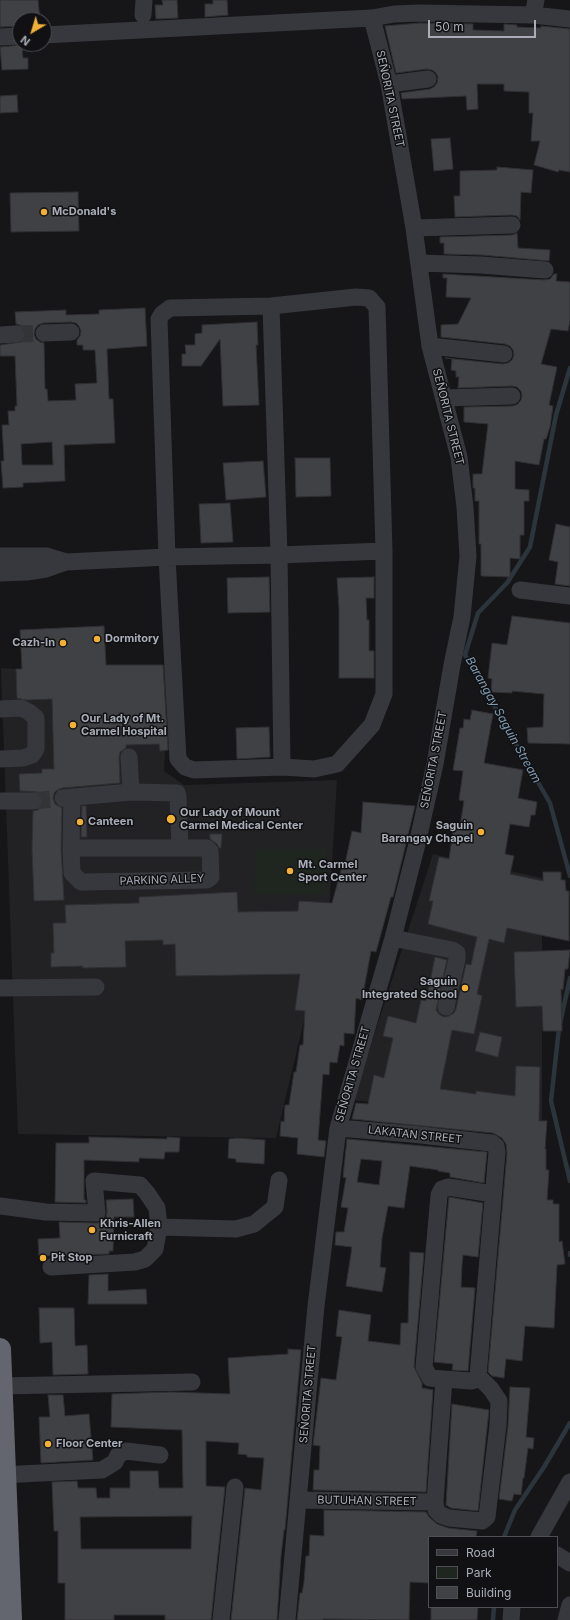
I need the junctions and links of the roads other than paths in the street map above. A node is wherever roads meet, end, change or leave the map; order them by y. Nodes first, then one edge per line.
1 (535, 8) edge
2 (372, 18) junction
3 (570, 19) edge
4 (52, 34) edge
5 (12, 36) edge
6 (0, 37) edge
7 (428, 79) dead end
8 (389, 84) junction
9 (512, 225) dead end
10 (414, 228) junction
11 (419, 263) junction
12 (545, 270) dead end
13 (271, 306) junction
14 (71, 332) dead end
15 (44, 333) tunnel mouth
16 (430, 346) junction
17 (504, 354) dead end
18 (512, 396) dead end
19 (444, 398) junction
20 (384, 551) junction
21 (278, 555) junction
22 (0, 556) edge
23 (167, 557) junction
24 (26, 565) junction
25 (0, 573) edge
26 (520, 590) dead end
27 (570, 596) edge
28 (0, 709) edge
29 (129, 757) dead end
30 (0, 759) edge
31 (282, 767) junction
32 (131, 792) junction
33 (0, 801) edge
34 (33, 801) tunnel mouth
35 (71, 848) junction
36 (180, 848) junction
37 (393, 938) junction
38 (96, 987) dead end
39 (0, 988) edge
40 (446, 1007) dead end
41 (338, 1128) junction
42 (279, 1180) dead end
43 (493, 1194) junction
44 (0, 1206) edge
45 (159, 1227) junction
46 (51, 1267) dead end
47 (0, 1349) edge
48 (478, 1376) junction
49 (444, 1379) junction
50 (192, 1382) dead end
51 (1, 1386) junction
52 (160, 1455) dead end
53 (2, 1464) edge
54 (570, 1482) edge
55 (235, 1487) dead end
56 (298, 1500) junction
57 (435, 1502) junction
58 (539, 1536) edge
59 (558, 1556) edge
60 (570, 1563) edge
61 (570, 1605) edge
62 (512, 1608) edge
63 (11, 1620) edge
64 (221, 1620) edge
65 (287, 1620) edge
66 (511, 1620) edge
67 (566, 1620) edge

1 - 2 street
1 - 3 street
2 - 4 street
2 - 8 street, SEÑORITA STREET
5 - 6 street
7 - 8 street
8 - 10 street, SEÑORITA STREET
9 - 10 street
10 - 11 street, SEÑORITA STREET
11 - 12 street
11 - 16 street, SEÑORITA STREET
13 - 20 street
13 - 21 street
13 - 23 street
14 - 15 street
16 - 17 street
16 - 19 street, SEÑORITA STREET
18 - 19 street
19 - 37 street, SEÑORITA STREET
20 - 21 street
20 - 31 street
21 - 23 street
21 - 31 street
22 - 24 street
23 - 24 street
23 - 31 street
24 - 25 street
26 - 27 street
28 - 30 street
29 - 32 street
32 - 35 street, PARKING ALLEY
32 - 36 street
33 - 34 street
35 - 36 street, PARKING ALLEY
35 - 36 street, PARKING ALLEY
37 - 40 street
37 - 41 street, SEÑORITA STREET
38 - 39 street
41 - 43 street, LAKATAN STREET
41 - 56 street, SEÑORITA STREET
42 - 45 street
43 - 48 street
43 - 49 street
44 - 45 street
45 - 46 street
47 - 51 highway
48 - 49 street
48 - 57 street
49 - 57 street
50 - 51 street
51 - 53 highway
52 - 53 street
53 - 63 highway
54 - 58 street
55 - 64 street
56 - 57 street, BUTUHAN STREET
56 - 65 street, SEÑORITA STREET
59 - 60 street
61 - 67 street
62 - 66 street

